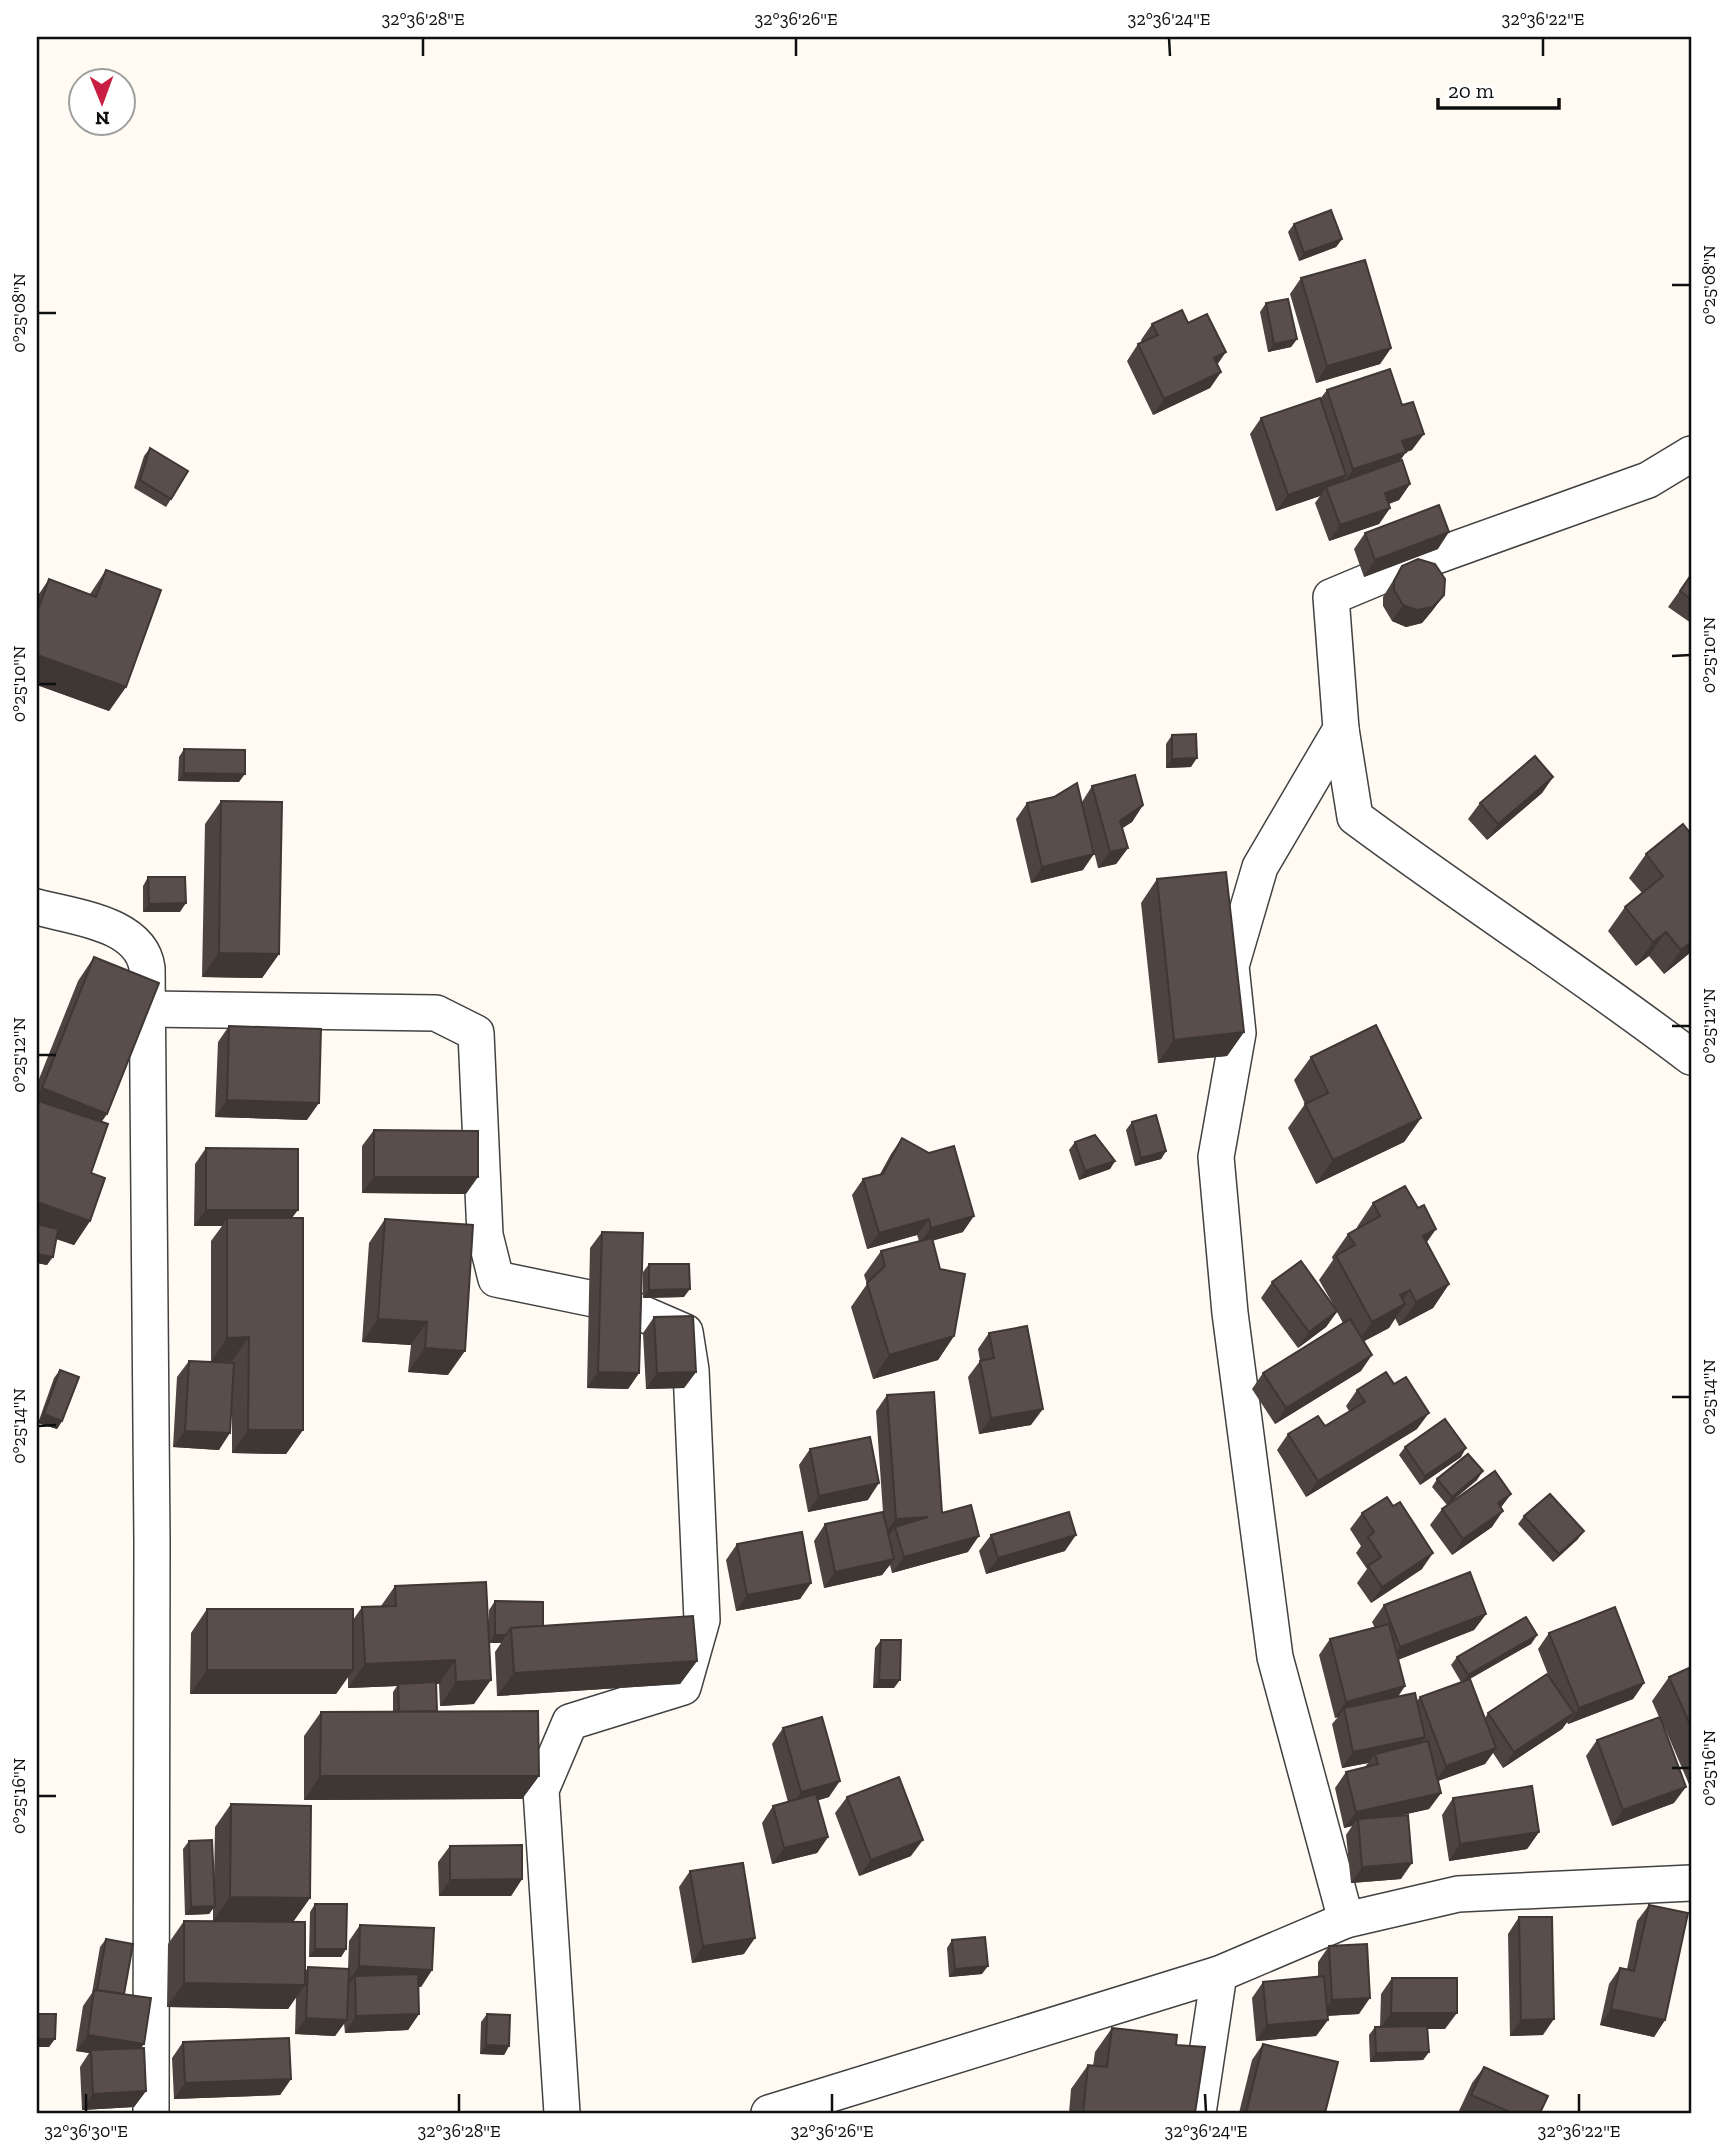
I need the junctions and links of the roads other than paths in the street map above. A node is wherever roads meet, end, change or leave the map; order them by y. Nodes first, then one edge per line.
1 (1691, 454) edge
2 (1340, 729) junction
3 (37, 907) edge
4 (148, 1009) junction
5 (1691, 1057) edge
6 (1691, 1884) edge
7 (1346, 1920) junction
8 (1219, 1974) junction
9 (151, 2113) edge
10 (562, 2113) edge
11 (769, 2113) edge
12 (1199, 2113) edge

1 - 2 street
2 - 5 street
2 - 7 street
3 - 4 street
4 - 9 street
4 - 10 street
6 - 7 street
7 - 8 street
8 - 11 street
8 - 12 street

